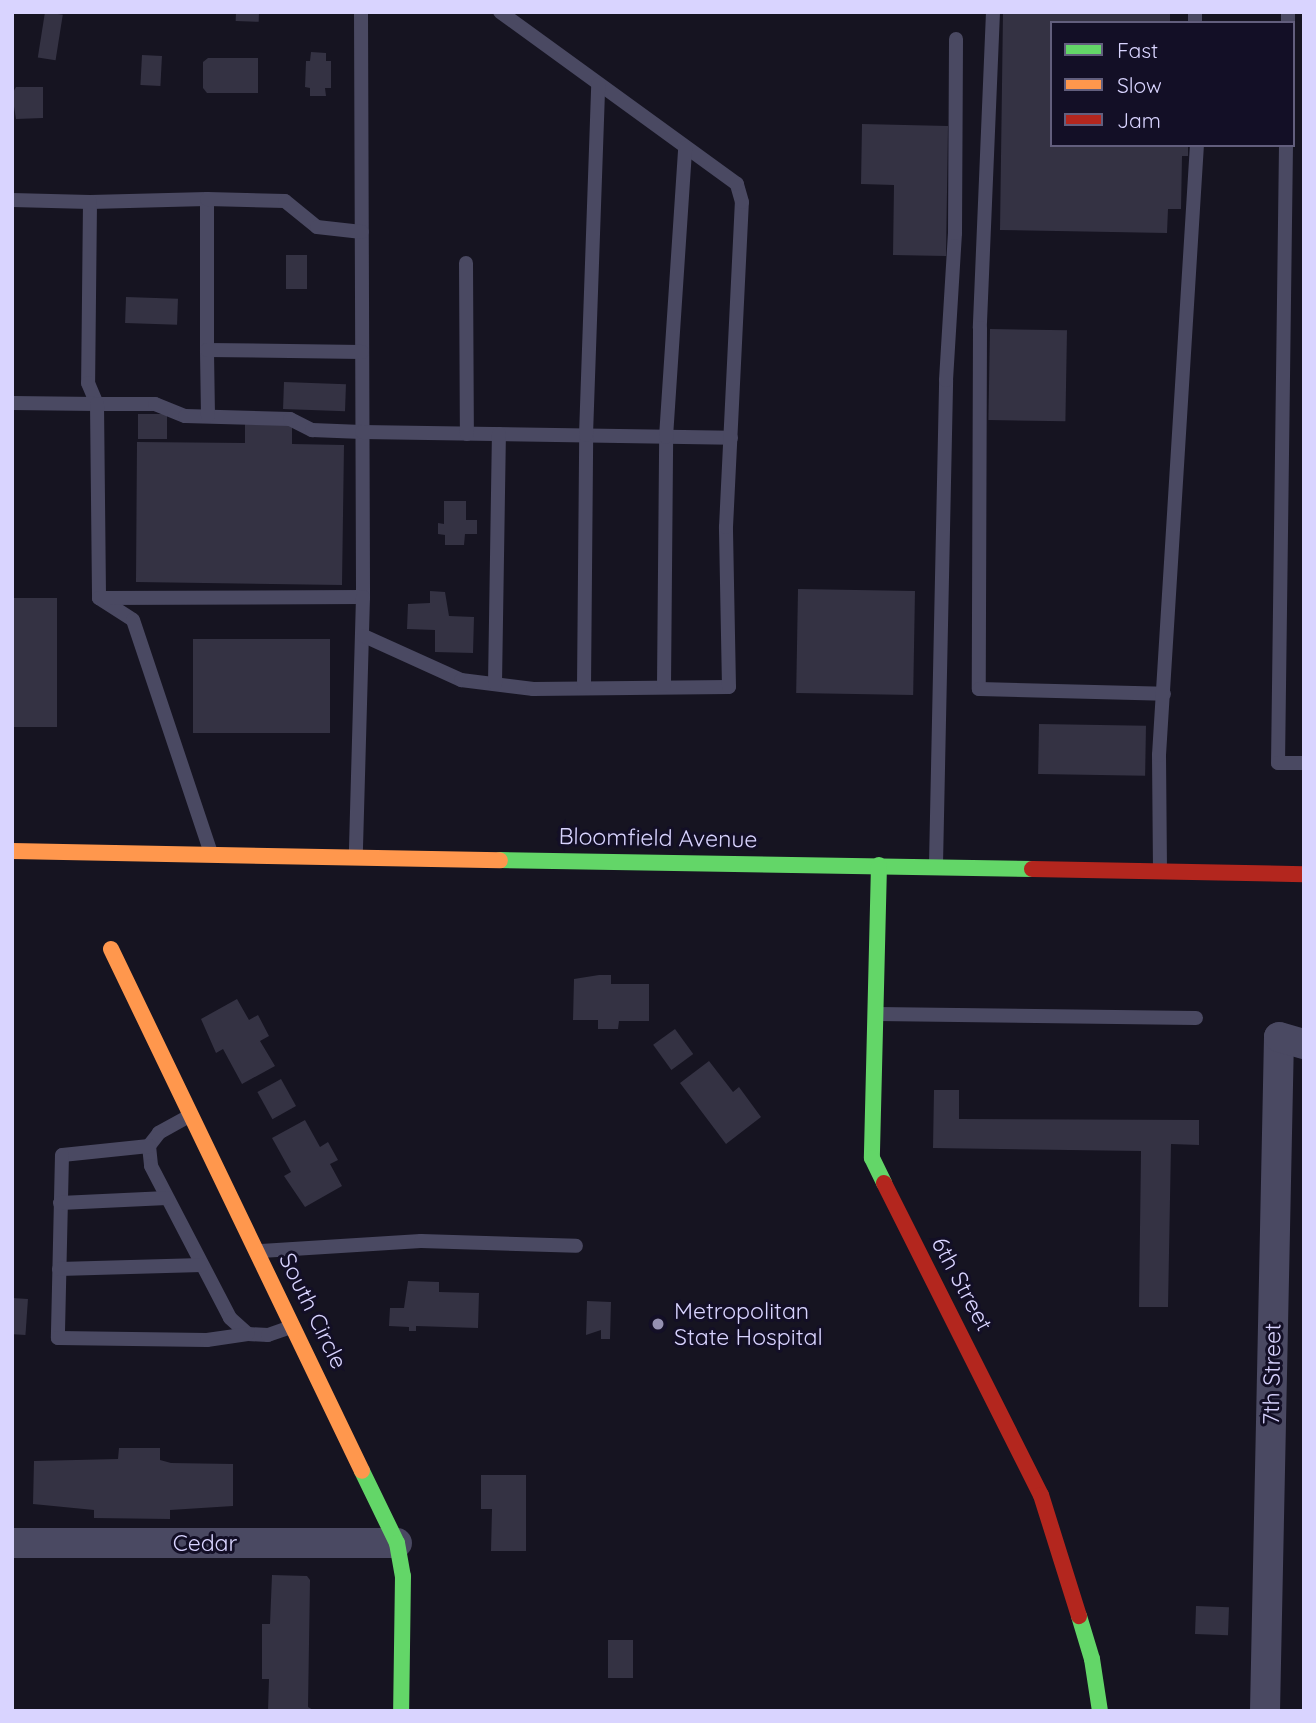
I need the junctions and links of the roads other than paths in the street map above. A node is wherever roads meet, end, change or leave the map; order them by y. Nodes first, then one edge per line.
1 (361, 12) edge
2 (500, 12) edge
3 (993, 12) edge
4 (956, 40) dead end
5 (598, 84) junction
6 (1197, 147) edge
7 (1286, 147) edge
8 (685, 148) junction
9 (207, 199) junction
10 (12, 200) edge
11 (90, 202) junction
12 (362, 232) junction
13 (466, 263) dead end
14 (207, 350) junction
15 (362, 352) junction
16 (12, 403) edge
17 (97, 404) junction
18 (208, 416) junction
19 (362, 432) junction
20 (467, 434) junction
21 (499, 434) junction
22 (586, 435) junction
23 (666, 437) junction
24 (731, 438) junction
25 (363, 597) junction
26 (99, 598) junction
27 (363, 636) junction
28 (495, 684) junction
29 (664, 685) junction
30 (584, 687) junction
31 (1164, 694) junction
32 (1304, 763) edge
33 (12, 851) edge
34 (211, 854) junction
35 (356, 857) junction
36 (879, 864) junction
37 (936, 866) junction
38 (1160, 871) junction
39 (1304, 874) edge
40 (111, 949) dead end
41 (875, 1014) junction
42 (1196, 1018) dead end
43 (1291, 1041) edge
44 (192, 1115) junction
45 (149, 1146) junction
46 (167, 1198) junction
47 (60, 1203) junction
48 (576, 1247) dead end
49 (259, 1251) junction
50 (202, 1265) junction
51 (59, 1269) junction
52 (296, 1326) junction
53 (248, 1334) junction
54 (12, 1543) edge
55 (397, 1543) junction
56 (401, 1711) edge
57 (1100, 1711) edge
58 (1265, 1711) edge

1 - 12 lane
2 - 5 lane
3 - 31 lane
4 - 37 lane
5 - 8 lane
5 - 22 lane
6 - 31 lane
7 - 32 lane
8 - 23 lane
8 - 24 lane
9 - 11 lane
9 - 12 lane
9 - 14 lane
10 - 11 lane
11 - 17 lane
12 - 15 lane
13 - 20 lane
14 - 15 lane
14 - 18 lane
15 - 19 lane
16 - 17 lane
17 - 18 lane
17 - 26 lane
18 - 19 lane
19 - 20 lane
19 - 25 lane
20 - 21 lane
21 - 22 lane
21 - 28 lane
22 - 23 lane
22 - 30 lane
23 - 24 lane
23 - 29 lane
24 - 29 lane
25 - 26 lane
25 - 27 lane
26 - 34 lane
27 - 28 lane
27 - 35 lane
28 - 30 lane
29 - 30 lane
31 - 38 lane
33 - 34 street, Bloomfield Avenue
34 - 35 street, Bloomfield Avenue
35 - 36 street, Bloomfield Avenue
36 - 37 street, Bloomfield Avenue
36 - 41 street, 6th Street
37 - 38 street, Bloomfield Avenue
38 - 39 street, Bloomfield Avenue
40 - 44 street, South Circle
41 - 42 lane
41 - 57 street, 6th Street
43 - 58 street, 7th Street
44 - 45 lane
44 - 49 street, South Circle
45 - 46 lane
45 - 47 lane
46 - 47 lane
46 - 50 lane
47 - 51 lane
48 - 49 lane
49 - 52 street, South Circle
50 - 51 lane
50 - 53 lane
51 - 53 lane
52 - 53 lane
52 - 55 street, South Circle
54 - 55 street, Cedar
55 - 56 street, South Circle

